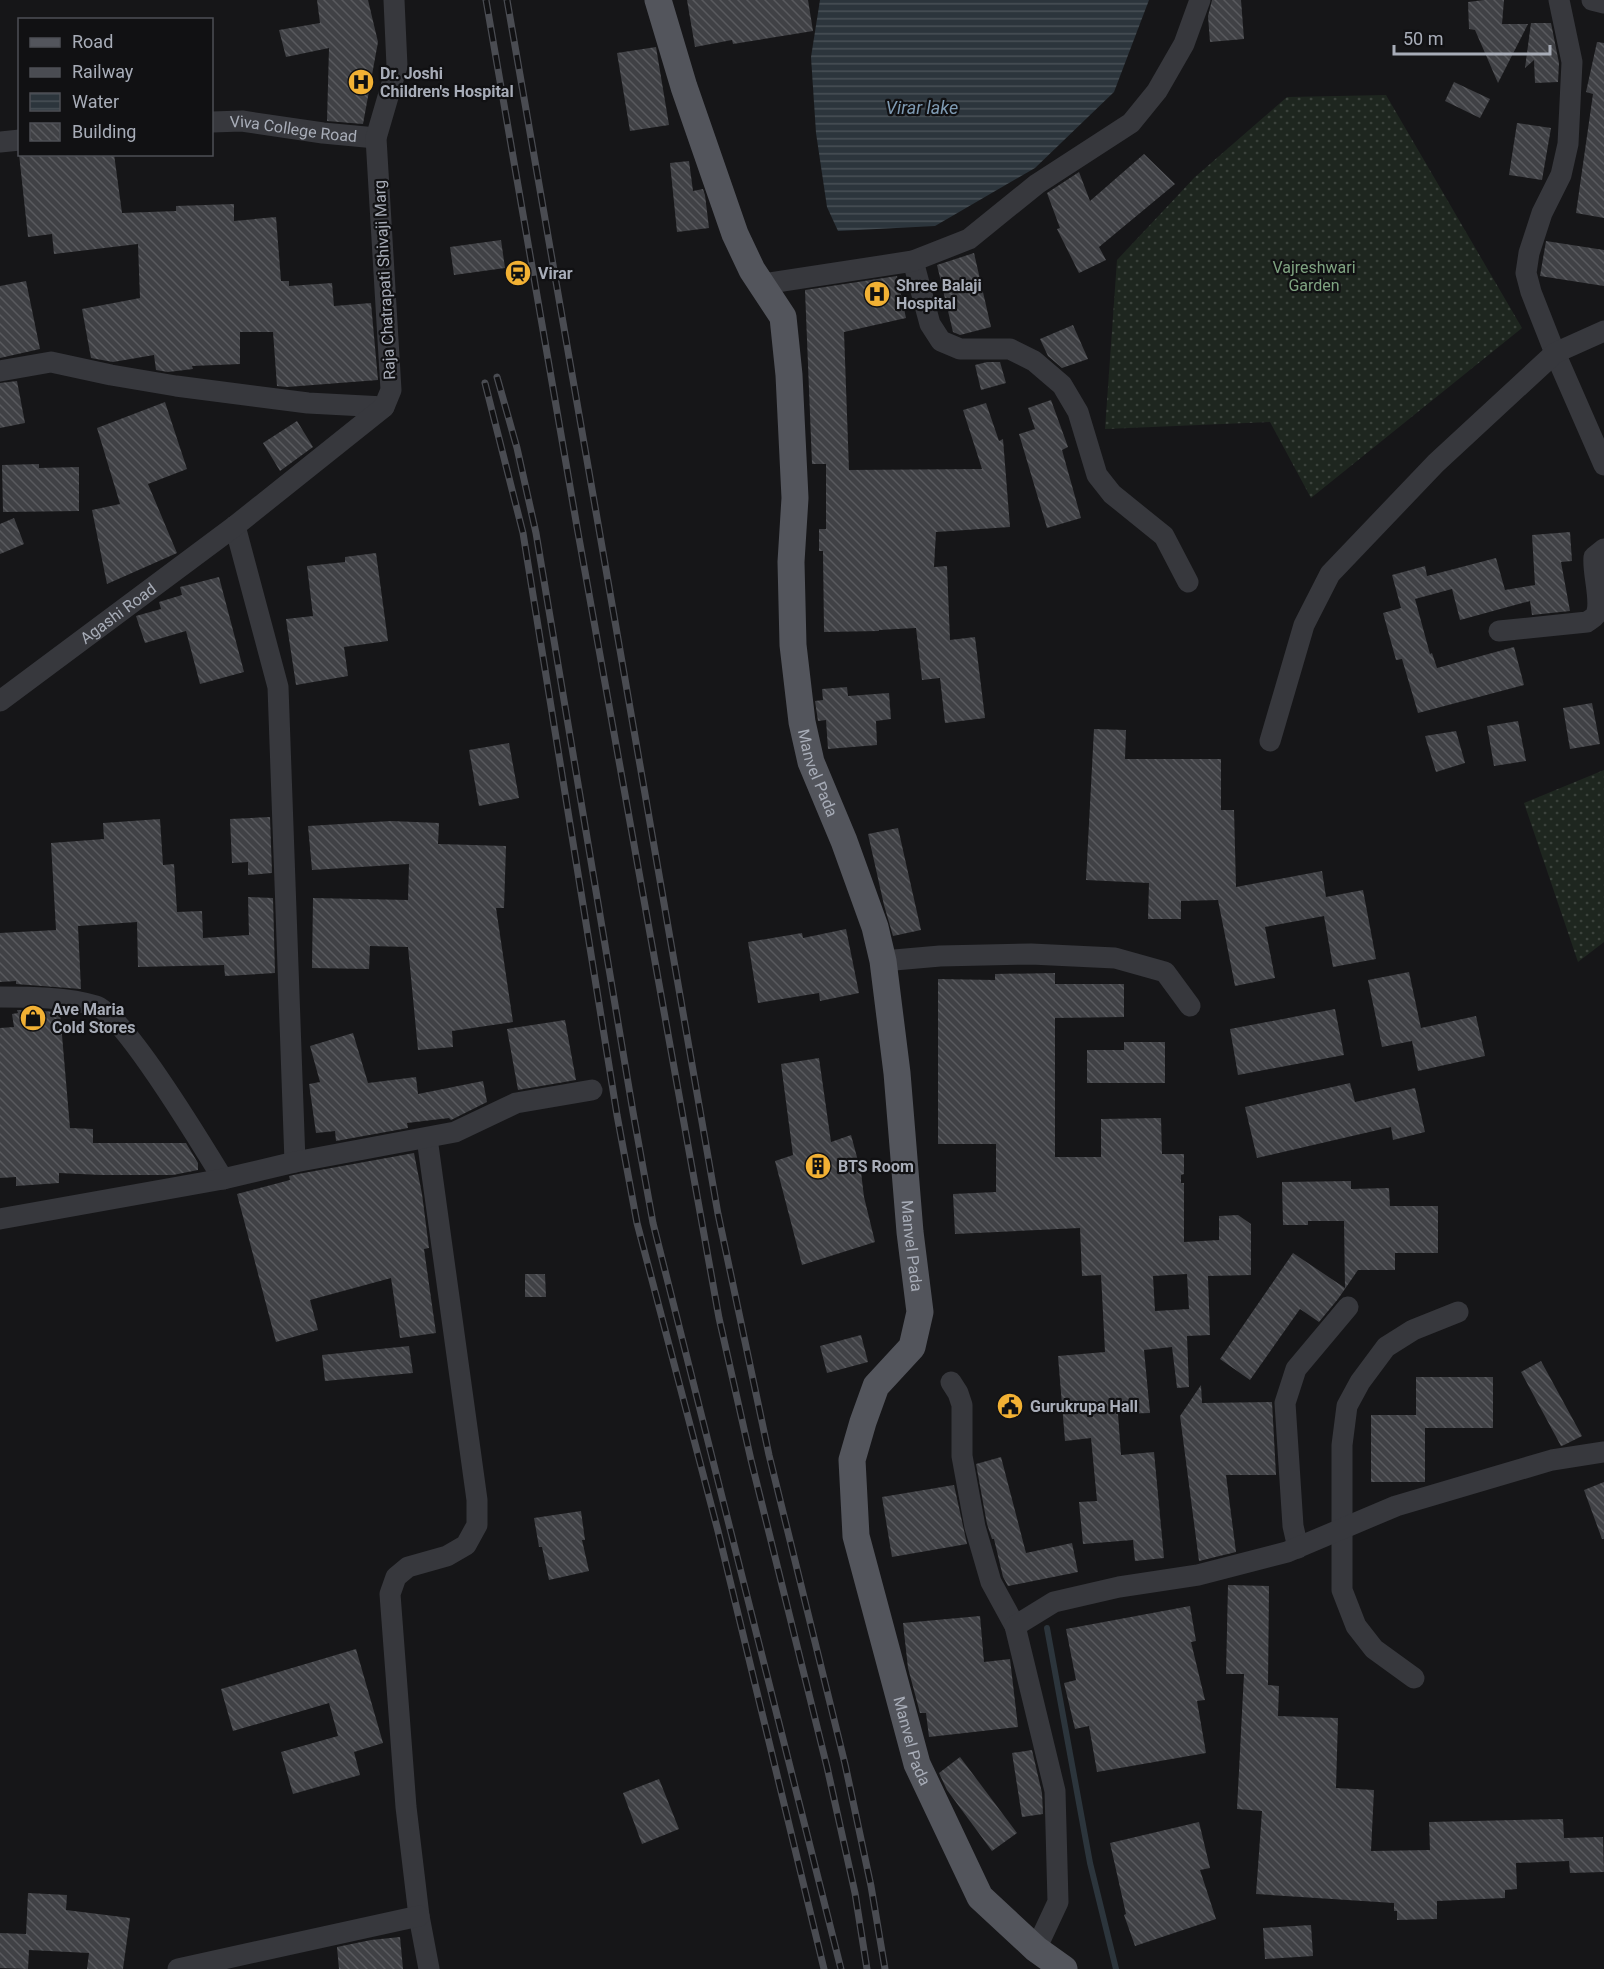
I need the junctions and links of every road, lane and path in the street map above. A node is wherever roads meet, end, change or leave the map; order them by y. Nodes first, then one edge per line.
1 (394, 0) edge
2 (658, 0) edge
3 (1200, 0) edge
4 (1559, 0) edge
5 (1592, 0) edge
6 (1604, 3) edge
7 (213, 122) edge
8 (376, 138) junction
9 (18, 140) edge
10 (0, 142) edge
11 (913, 261) junction
12 (762, 284) junction
13 (1604, 331) edge
14 (1559, 361) junction
15 (0, 371) edge
16 (384, 407) junction
17 (1604, 465) edge
18 (235, 526) junction
19 (1604, 549) edge
20 (1188, 582) dead end
21 (1499, 631) dead end
22 (0, 701) edge
23 (1270, 741) dead end
24 (883, 961) junction
25 (0, 997) edge
26 (1190, 1006) dead end
27 (592, 1090) dead end
28 (427, 1138) junction
29 (295, 1162) junction
30 (223, 1179) junction
31 (0, 1219) edge
32 (1348, 1307) dead end
33 (1458, 1312) dead end
34 (951, 1382) dead end
35 (1604, 1452) edge
36 (1341, 1531) junction
37 (1298, 1548) junction
38 (1015, 1626) junction
39 (1414, 1678) dead end
40 (419, 1916) junction
41 (1036, 1948) junction
42 (178, 1969) edge
43 (429, 1969) edge
44 (1064, 1969) edge

1 - 8 street, Raja Chatrapati Shivaji Marg
2 - 12 main road
3 - 11 street
4 - 14 street
5 - 6 street
7 - 8 street, Viva College Road
8 - 16 street, Raja Chatrapati Shivaji Marg
9 - 10 street
11 - 12 street
11 - 20 street
12 - 24 main road, Manvel Pada
13 - 14 street
14 - 17 street
14 - 23 street
15 - 16 street
16 - 18 street
18 - 22 street, Agashi Road
18 - 29 street
19 - 21 street
24 - 26 street
24 - 41 main road, Manvel Pada
25 - 30 street
27 - 28 street
28 - 29 street
28 - 40 street
29 - 30 street
30 - 31 street
32 - 37 street
33 - 36 street
34 - 38 street
35 - 36 street
36 - 37 street
36 - 39 street
37 - 38 street
38 - 41 street
40 - 42 street
40 - 43 street
41 - 44 main road, Manvel Pada

